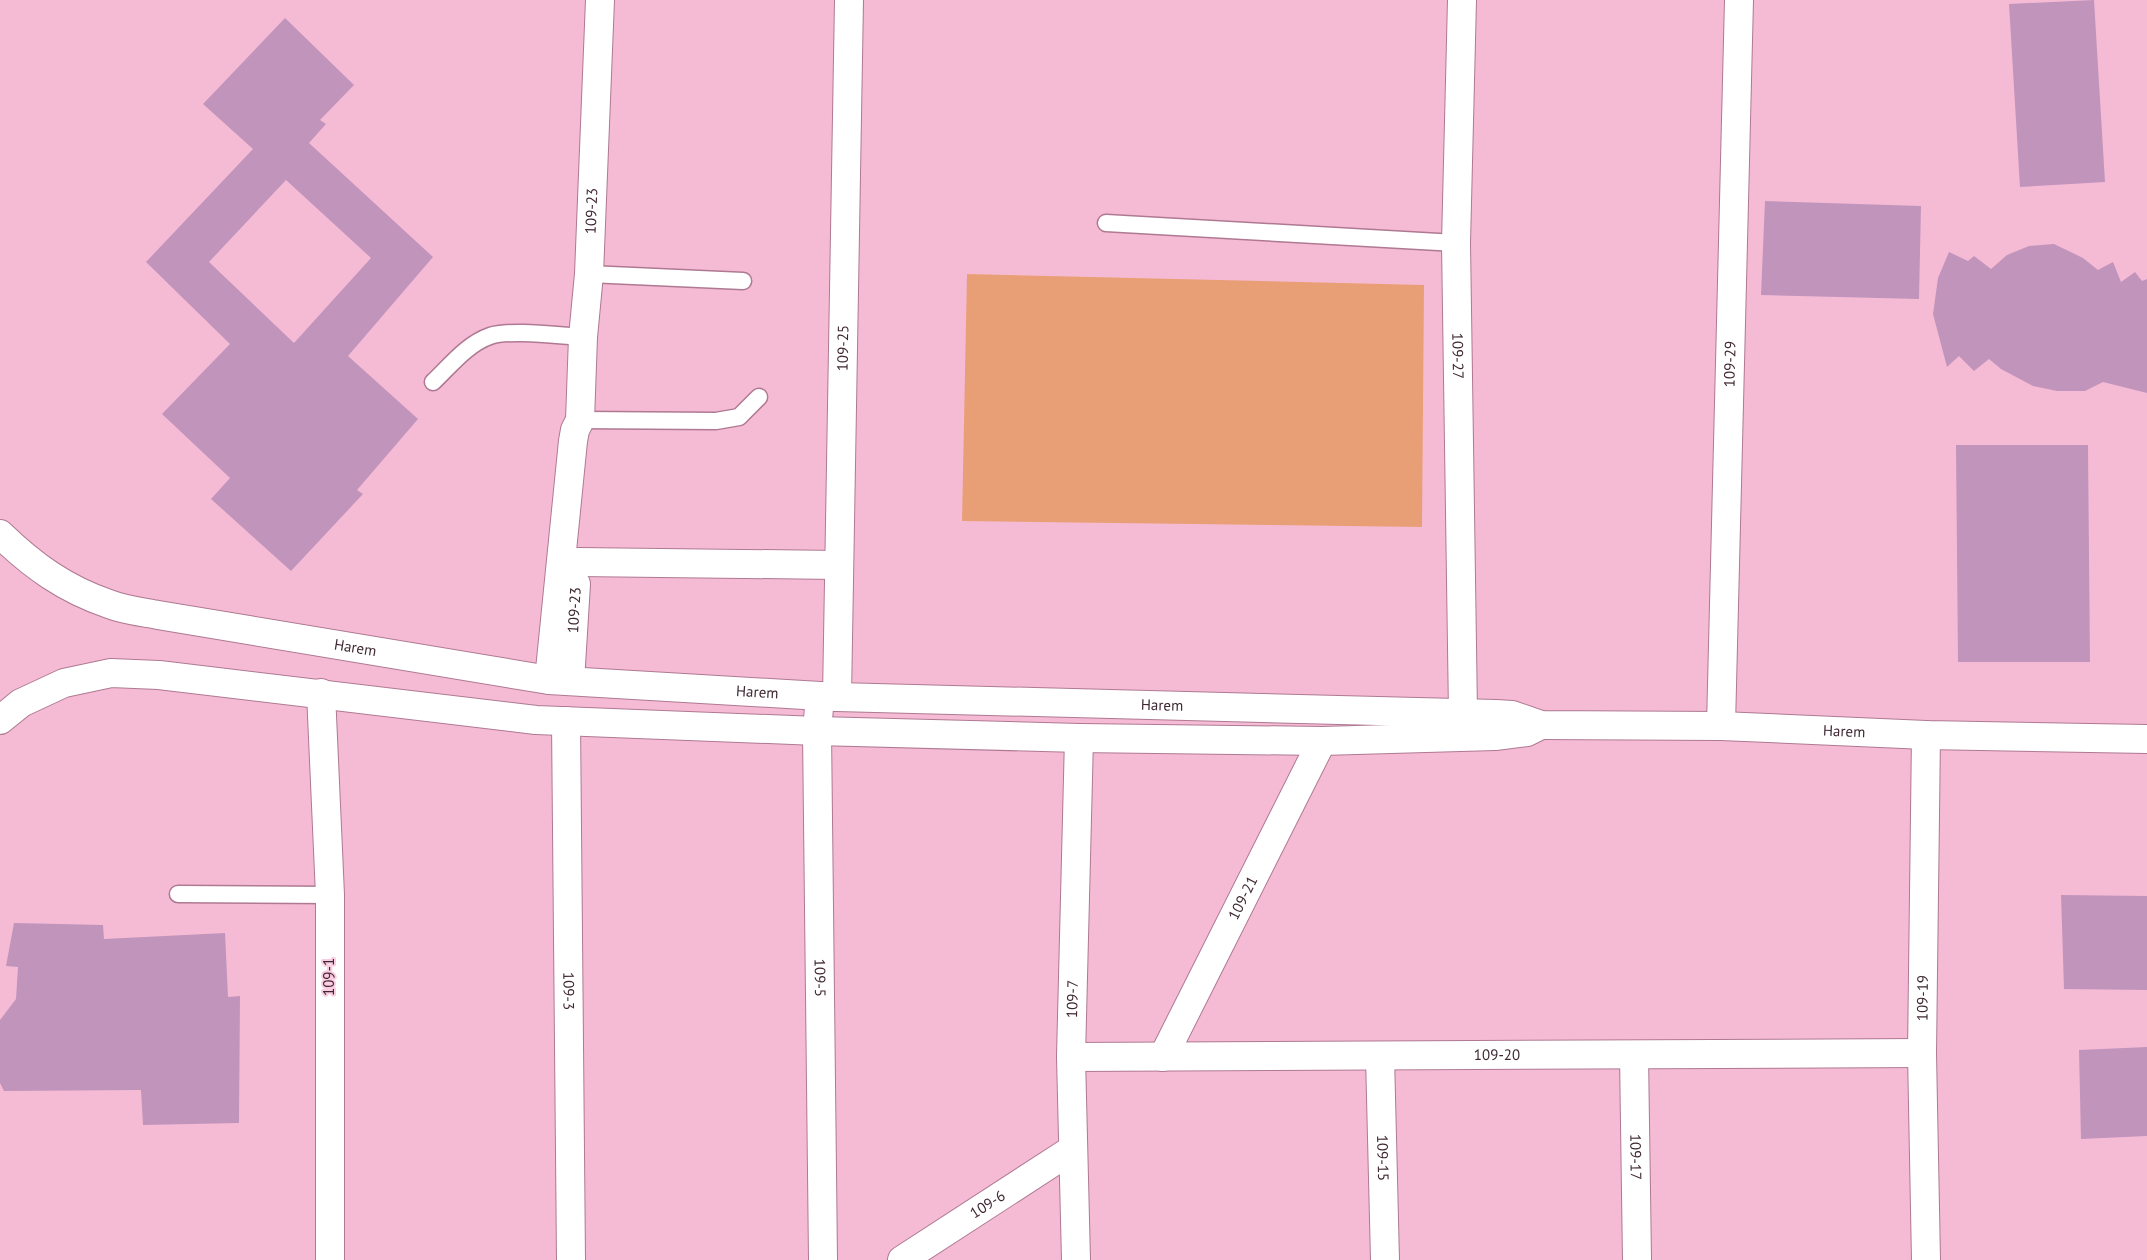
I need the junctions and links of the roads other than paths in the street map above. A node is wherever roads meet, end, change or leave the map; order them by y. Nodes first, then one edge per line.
1 (600, 0) edge
2 (849, 0) edge
3 (1462, 0) edge
4 (1739, 0) edge
5 (1106, 223) dead end
6 (1456, 243) junction
7 (590, 274) junction
8 (743, 281) dead end
9 (583, 337) junction
10 (433, 382) dead end
11 (759, 397) dead end
12 (580, 420) junction
13 (0, 534) edge
14 (578, 562) junction
15 (838, 565) junction
16 (559, 681) junction
17 (321, 694) junction
18 (829, 696) junction
19 (1463, 713) junction
20 (0, 720) edge
21 (536, 720) junction
22 (566, 721) junction
23 (1542, 725) junction
24 (1721, 726) junction
25 (818, 731) junction
26 (1926, 735) junction
27 (1079, 738) junction
28 (2147, 739) edge
29 (1322, 741) junction
30 (178, 894) dead end
31 (330, 895) junction
32 (1922, 1053) junction
33 (1634, 1054) junction
34 (1380, 1056) junction
35 (1071, 1057) junction
36 (1163, 1057) junction
37 (1073, 1149) junction
38 (330, 1260) edge
39 (571, 1260) edge
40 (823, 1260) edge
41 (902, 1260) edge
42 (1076, 1260) edge
43 (1384, 1260) edge
44 (1637, 1260) edge
45 (1926, 1260) edge

1 - 7 street, 109-23
2 - 15 street, 109-25
3 - 6 street, 109-27
4 - 24 street, 109-29
5 - 6 lane
6 - 19 street, 109-27
7 - 8 lane
7 - 9 street, 109-23
9 - 10 lane
9 - 12 street, 109-23
11 - 12 lane
12 - 14 street, 109-23
12 - 16 street, 109-23
13 - 16 street, Harem
14 - 15 street
14 - 16 street, 109-23
15 - 18 street, 109-25
16 - 18 street, Harem
16 - 21 street
17 - 20 street, Harem
17 - 21 street, Harem
17 - 31 street, 109-1
18 - 19 street, Harem
18 - 25 street, 109-5
19 - 23 street, Harem
21 - 22 street, Harem
22 - 25 street, Harem
22 - 39 street, 109-3
23 - 24 street, Harem
23 - 29 street, Harem
24 - 26 street, Harem
25 - 27 street, Harem
25 - 40 street, 109-5
26 - 28 street, Harem
26 - 32 street, 109-19
27 - 29 street, Harem
27 - 35 street, 109-7
29 - 36 street, 109-21
30 - 31 lane
31 - 38 street, 109-1
32 - 33 street, 109-20
32 - 45 street, 109-19
33 - 34 street, 109-20
33 - 44 street, 109-17
34 - 36 street, 109-20
34 - 43 street, 109-15
35 - 36 street, 109-20
35 - 37 street, 109-7
37 - 41 street, 109-6
37 - 42 street, 109-7

